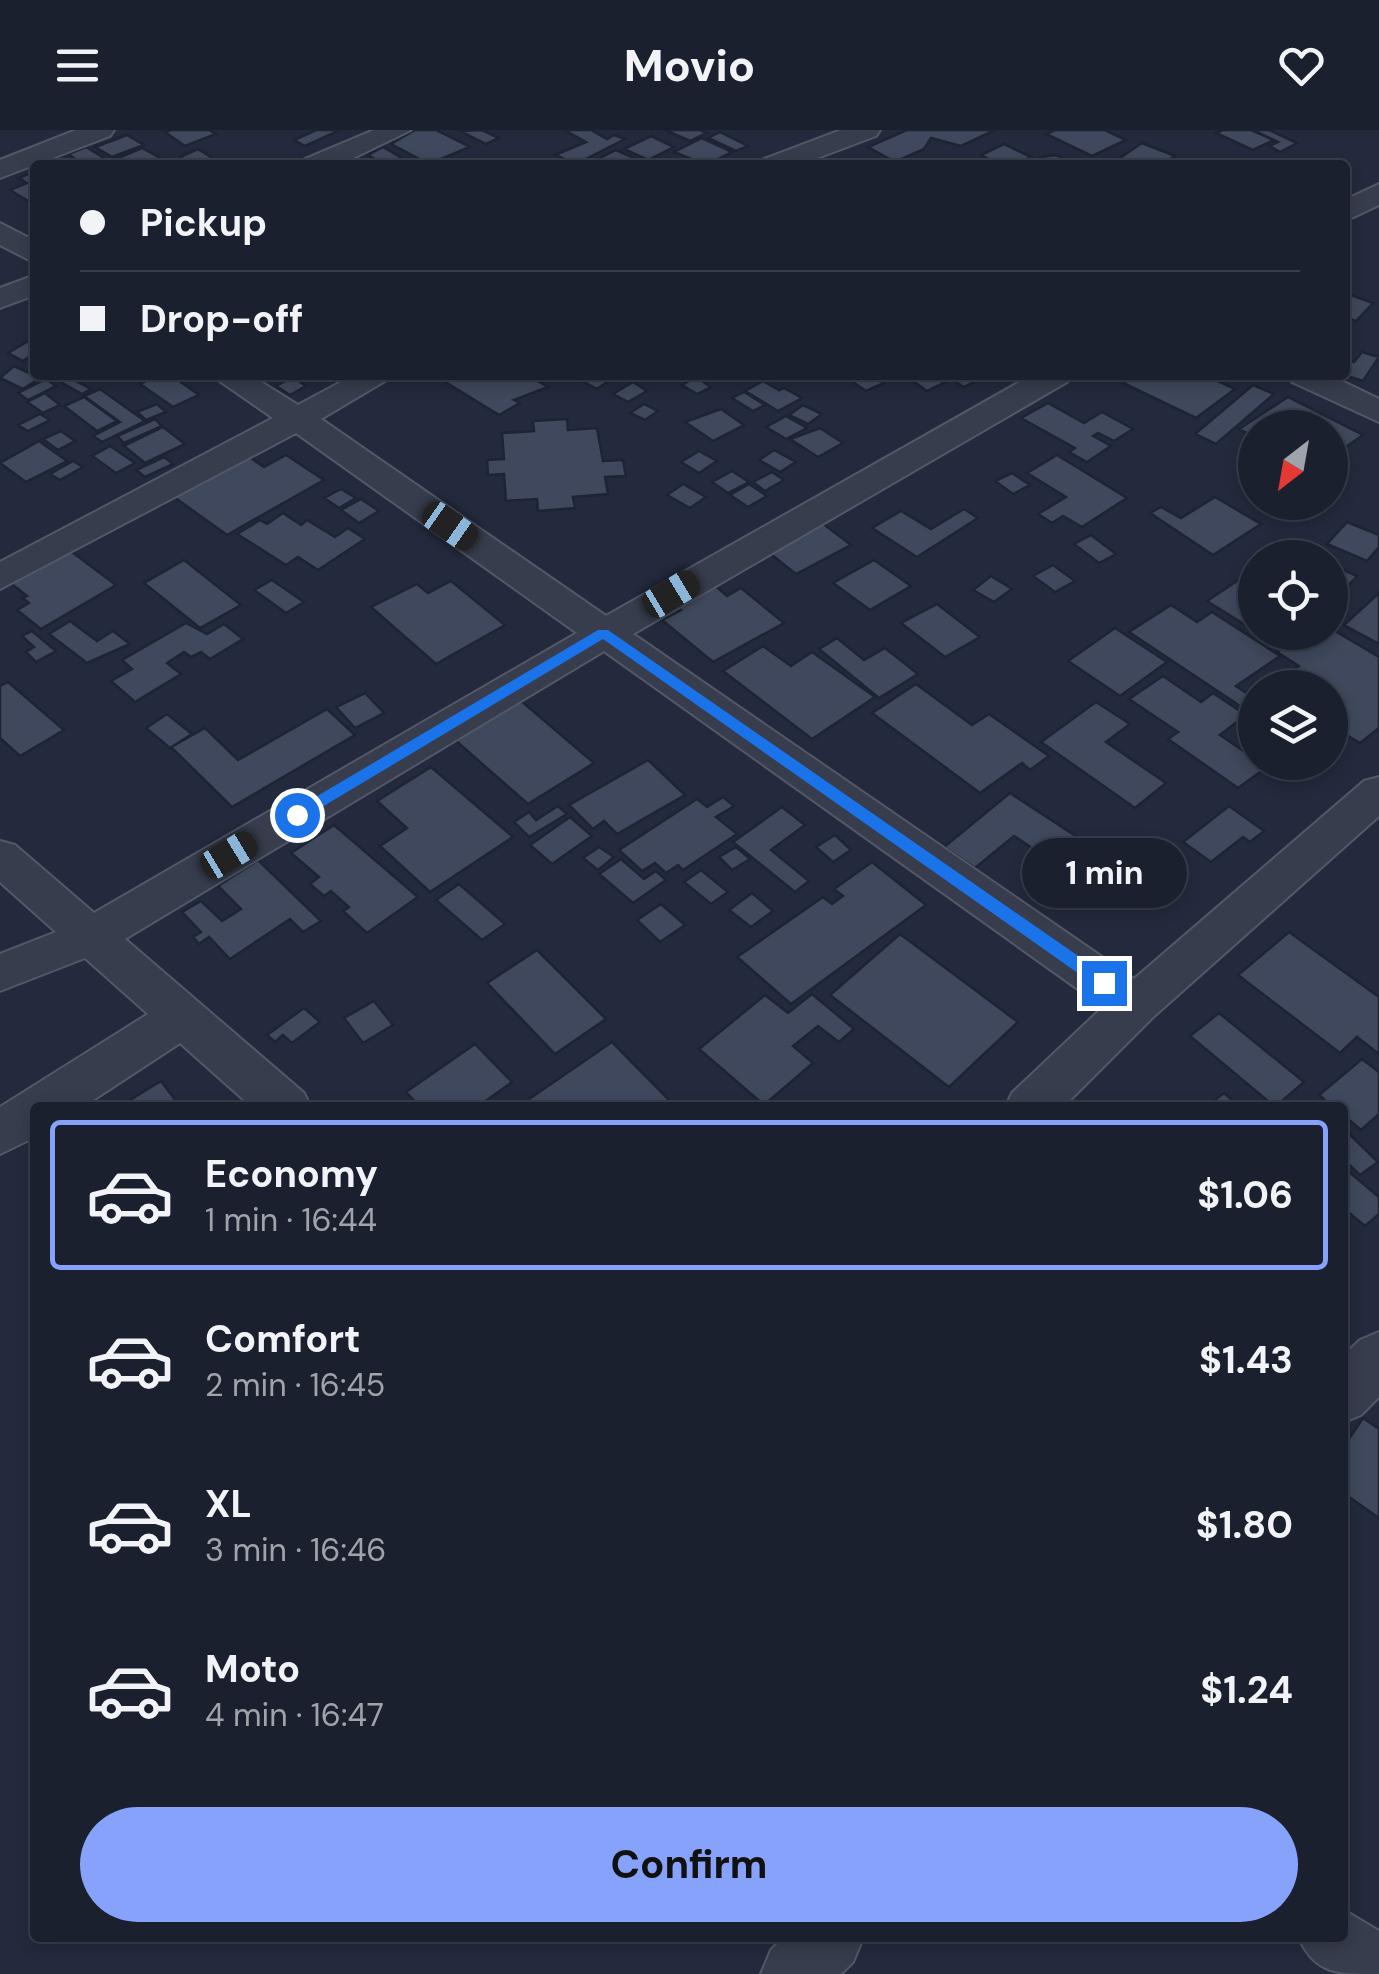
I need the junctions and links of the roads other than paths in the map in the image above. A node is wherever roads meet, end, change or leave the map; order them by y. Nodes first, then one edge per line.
1 (100, 130) edge
2 (397, 130) edge
3 (808, 130) edge
4 (834, 142) junction
5 (865, 144) edge
6 (327, 160) edge
7 (787, 160) edge
8 (0, 170) edge
9 (1379, 193) edge
10 (1350, 209) edge
11 (0, 232) edge
12 (30, 251) edge
13 (30, 286) edge
14 (0, 299) edge
15 (235, 380) edge
16 (369, 380) edge
17 (1047, 380) edge
18 (1312, 380) edge
19 (1379, 412) edge
20 (297, 418) junction
21 (0, 577) edge
22 (603, 633) junction
23 (1379, 792) edge
24 (0, 856) edge
25 (92, 936) junction
26 (0, 973) edge
27 (1136, 1005) junction
28 (183, 1016) junction
29 (48, 1102) edge
30 (280, 1102) edge
31 (1035, 1102) edge
32 (30, 1113) edge
33 (0, 1132) edge
34 (1379, 1358) edge
35 (1348, 1390) edge
36 (825, 1942) edge
37 (1338, 1942) edge
38 (1379, 1972) edge
39 (795, 1974) edge

1 - 8 street
2 - 6 street
3 - 4 street
4 - 5 street
4 - 7 street
9 - 10 street
11 - 12 street
13 - 14 street
15 - 20 street
16 - 20 street
17 - 22 street
18 - 19 street
20 - 21 street
20 - 22 street
22 - 25 street
22 - 27 street
23 - 27 street
24 - 25 street
25 - 26 street
25 - 28 street
27 - 31 street
28 - 29 street
28 - 30 street
32 - 33 street
34 - 35 street
36 - 39 street
37 - 38 street

